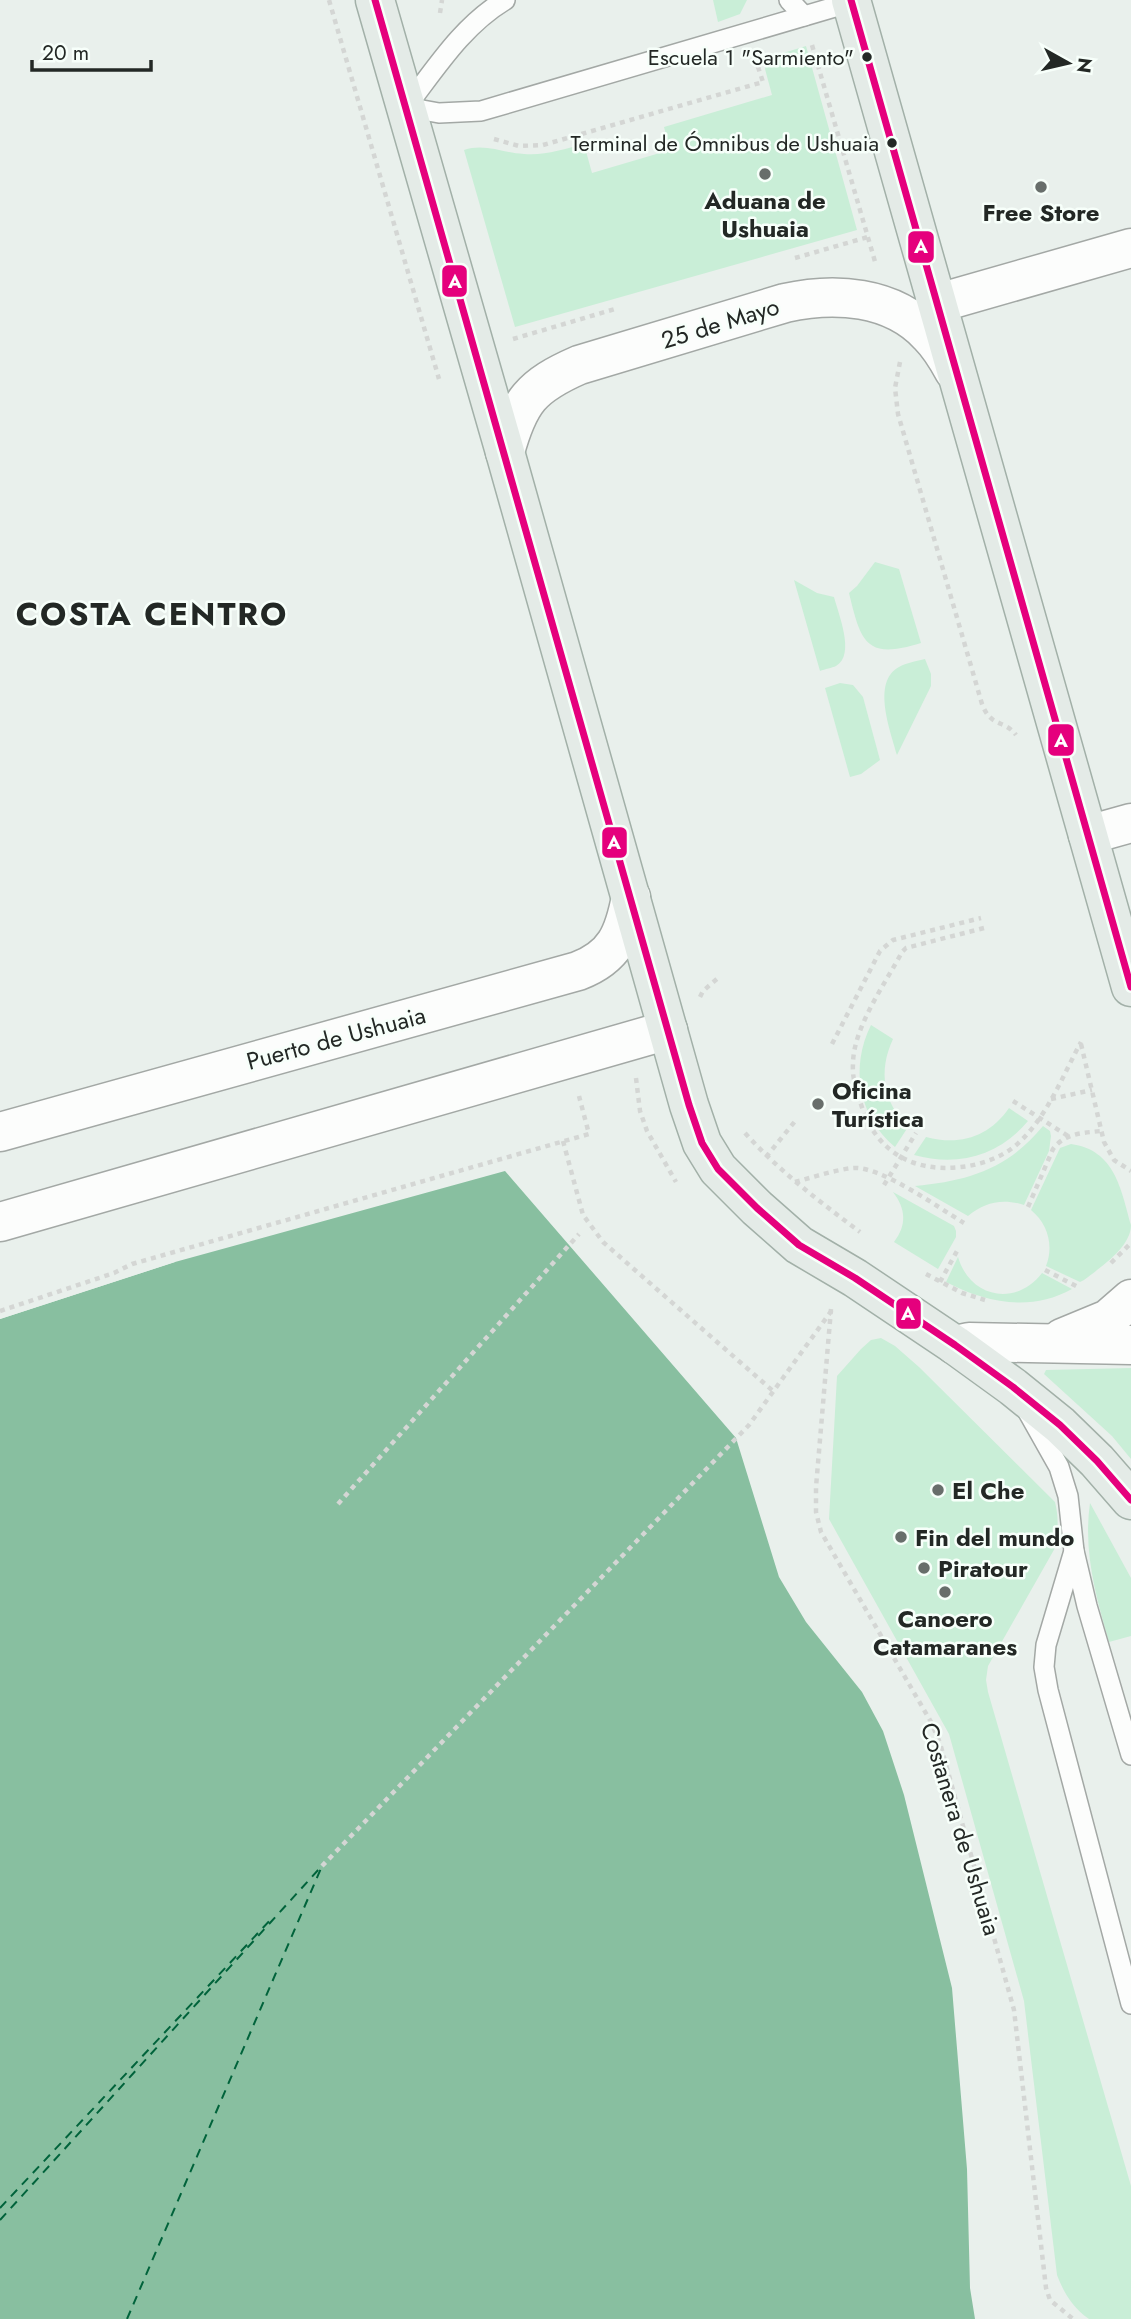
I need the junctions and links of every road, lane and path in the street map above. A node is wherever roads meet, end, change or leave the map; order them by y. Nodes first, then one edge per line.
1 (375, 0) edge
2 (505, 0) edge
3 (789, 0) edge
4 (851, 1) edge
5 (804, 16) junction
6 (762, 55) dead end
7 (406, 107) junction
8 (484, 137) dead end
9 (1131, 248) edge
10 (935, 304) junction
11 (888, 308) junction
12 (955, 373) junction
13 (505, 452) junction
14 (1019, 746) dead end
15 (1131, 823) edge
16 (1088, 835) junction
17 (631, 897) junction
18 (981, 918) dead end
19 (984, 928) dead end
20 (719, 978) dead end
21 (1131, 987) edge
22 (699, 999) dead end
23 (668, 1030) junction
24 (832, 1044) dead end
25 (569, 1058) junction
26 (1092, 1090) junction
27 (1050, 1099) junction
28 (1013, 1101) dead end
29 (1040, 1117) junction
30 (1101, 1131) junction
31 (0, 1132) edge
32 (745, 1132) dead end
33 (916, 1133) dead end
34 (1068, 1136) junction
35 (563, 1142) junction
36 (900, 1157) junction
37 (1131, 1171) edge
38 (889, 1178) junction
39 (795, 1182) junction
40 (884, 1185) dead end
41 (1027, 1207) dead end
42 (0, 1222) edge
43 (964, 1223) dead end
44 (579, 1234) dead end
45 (863, 1234) dead end
46 (1131, 1243) edge
47 (957, 1251) dead end
48 (1105, 1268) dead end
49 (1045, 1270) dead end
50 (921, 1271) dead end
51 (855, 1278) junction
52 (940, 1282) junction
53 (1087, 1282) dead end
54 (1079, 1288) junction
55 (1073, 1292) dead end
56 (1131, 1299) edge
57 (995, 1302) dead end
58 (832, 1310) junction
59 (0, 1311) edge
60 (1050, 1343) junction
61 (955, 1345) junction
62 (1131, 1345) edge
63 (1013, 1387) junction
64 (774, 1391) junction
65 (1131, 1500) edge
66 (338, 1504) dead end
67 (1074, 1551) junction
68 (1131, 1755) edge
69 (322, 1866) dead end
70 (1131, 2004) edge
71 (1073, 2319) edge

1 - 7 main road
2 - 7 lane
3 - 5 lane
4 - 5 lane
4 - 10 main road
5 - 7 lane
5 - 11 path
6 - 8 path
7 - 13 main road
9 - 10 street
10 - 12 main road
11 - 12 street, 25 de Mayo
11 - 13 street, 25 de Mayo
11 - 14 path
12 - 16 main road
13 - 17 main road
15 - 16 street
16 - 21 main road
17 - 23 main road
17 - 31 street, Puerto de Ushuaia
18 - 24 path
19 - 36 path
20 - 22 path
23 - 25 street
23 - 51 main road
25 - 35 path
25 - 42 street
26 - 27 path
26 - 27 path
26 - 30 path
27 - 29 path
28 - 29 path
29 - 34 path
29 - 36 path
30 - 34 path
30 - 37 path
32 - 39 path
33 - 36 path
34 - 41 path
35 - 59 path
35 - 64 path
36 - 38 path
38 - 39 path
38 - 40 path
38 - 43 path
39 - 45 path
44 - 66 path
46 - 48 path
47 - 52 path
49 - 54 path
50 - 52 path
51 - 58 path
51 - 61 main road
52 - 57 path
53 - 54 path
54 - 55 path
56 - 60 street
58 - 64 path
58 - 71 path, Costanera de Ushuaia
60 - 61 street
60 - 62 street
61 - 63 main road
63 - 65 main road
63 - 67 lane
64 - 69 path
67 - 68 lane
67 - 70 lane

